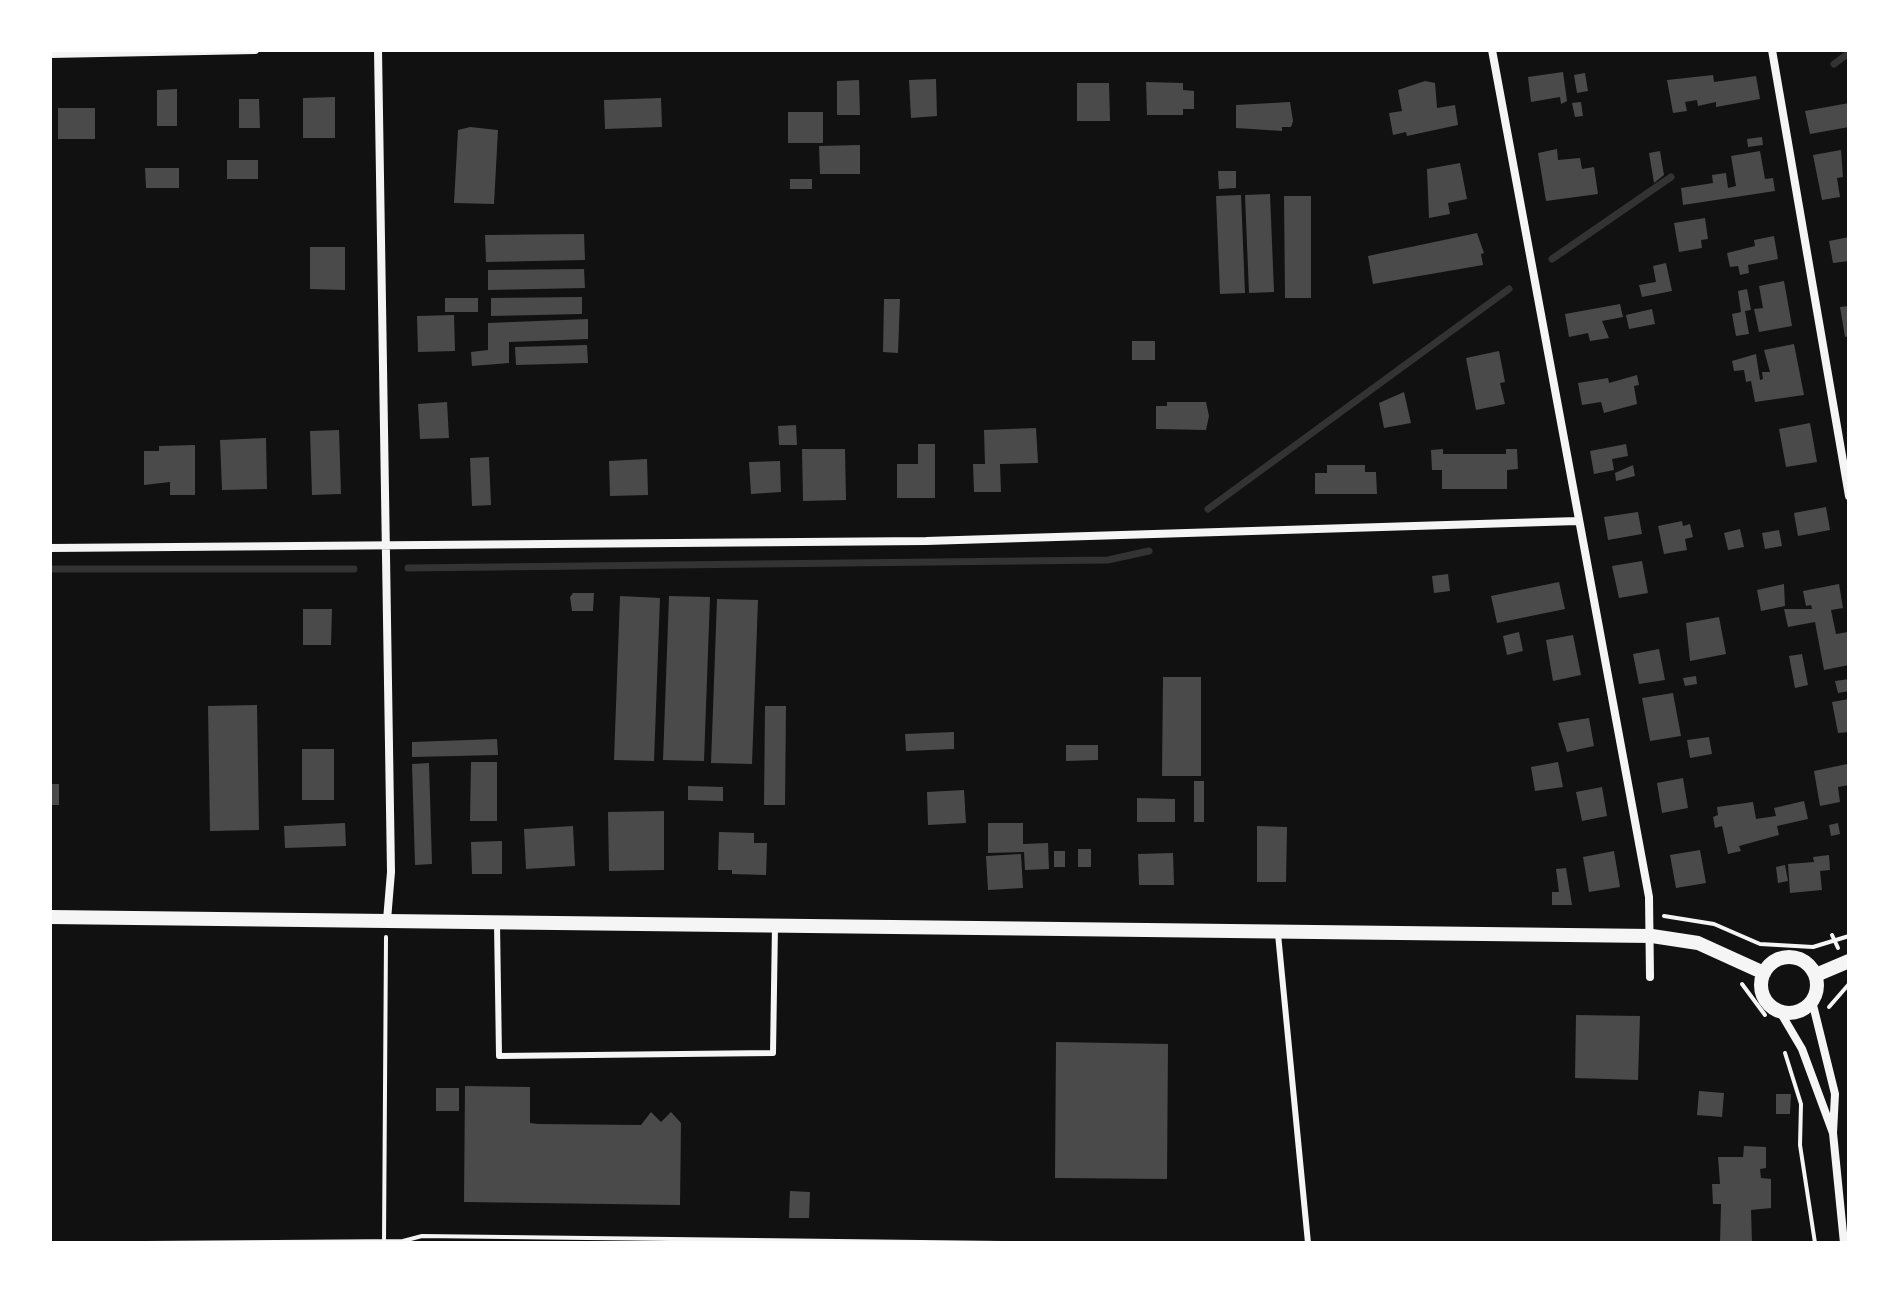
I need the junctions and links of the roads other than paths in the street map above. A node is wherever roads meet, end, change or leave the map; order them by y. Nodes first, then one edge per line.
1 (255, 50) edge
2 (378, 50) edge
3 (1492, 50) edge
4 (1772, 50) edge
5 (50, 54) edge
6 (1849, 496) edge
7 (1577, 521) junction
8 (386, 544) junction
9 (50, 548) edge
10 (50, 917) edge
11 (387, 920) junction
12 (497, 921) junction
13 (775, 925) junction
14 (1278, 930) junction
15 (1652, 936) junction
16 (1849, 961) edge
17 (1764, 973) junction
18 (1816, 975) junction
19 (1650, 977) dead end
20 (1812, 1001) junction
21 (1772, 1013) junction
22 (1833, 1133) junction
23 (1308, 1243) edge
24 (1844, 1243) edge

1 - 5 street
2 - 8 street
3 - 7 street
4 - 6 street
7 - 8 street
7 - 15 street
8 - 9 street
8 - 11 street
10 - 11 street
11 - 12 street
12 - 13 street
12 - 13 lane
13 - 14 street
14 - 15 street
14 - 23 lane
15 - 17 street
15 - 19 street
16 - 18 street
17 - 18 street
17 - 21 street
18 - 20 street
20 - 21 street
20 - 22 street
21 - 22 street
22 - 24 street

